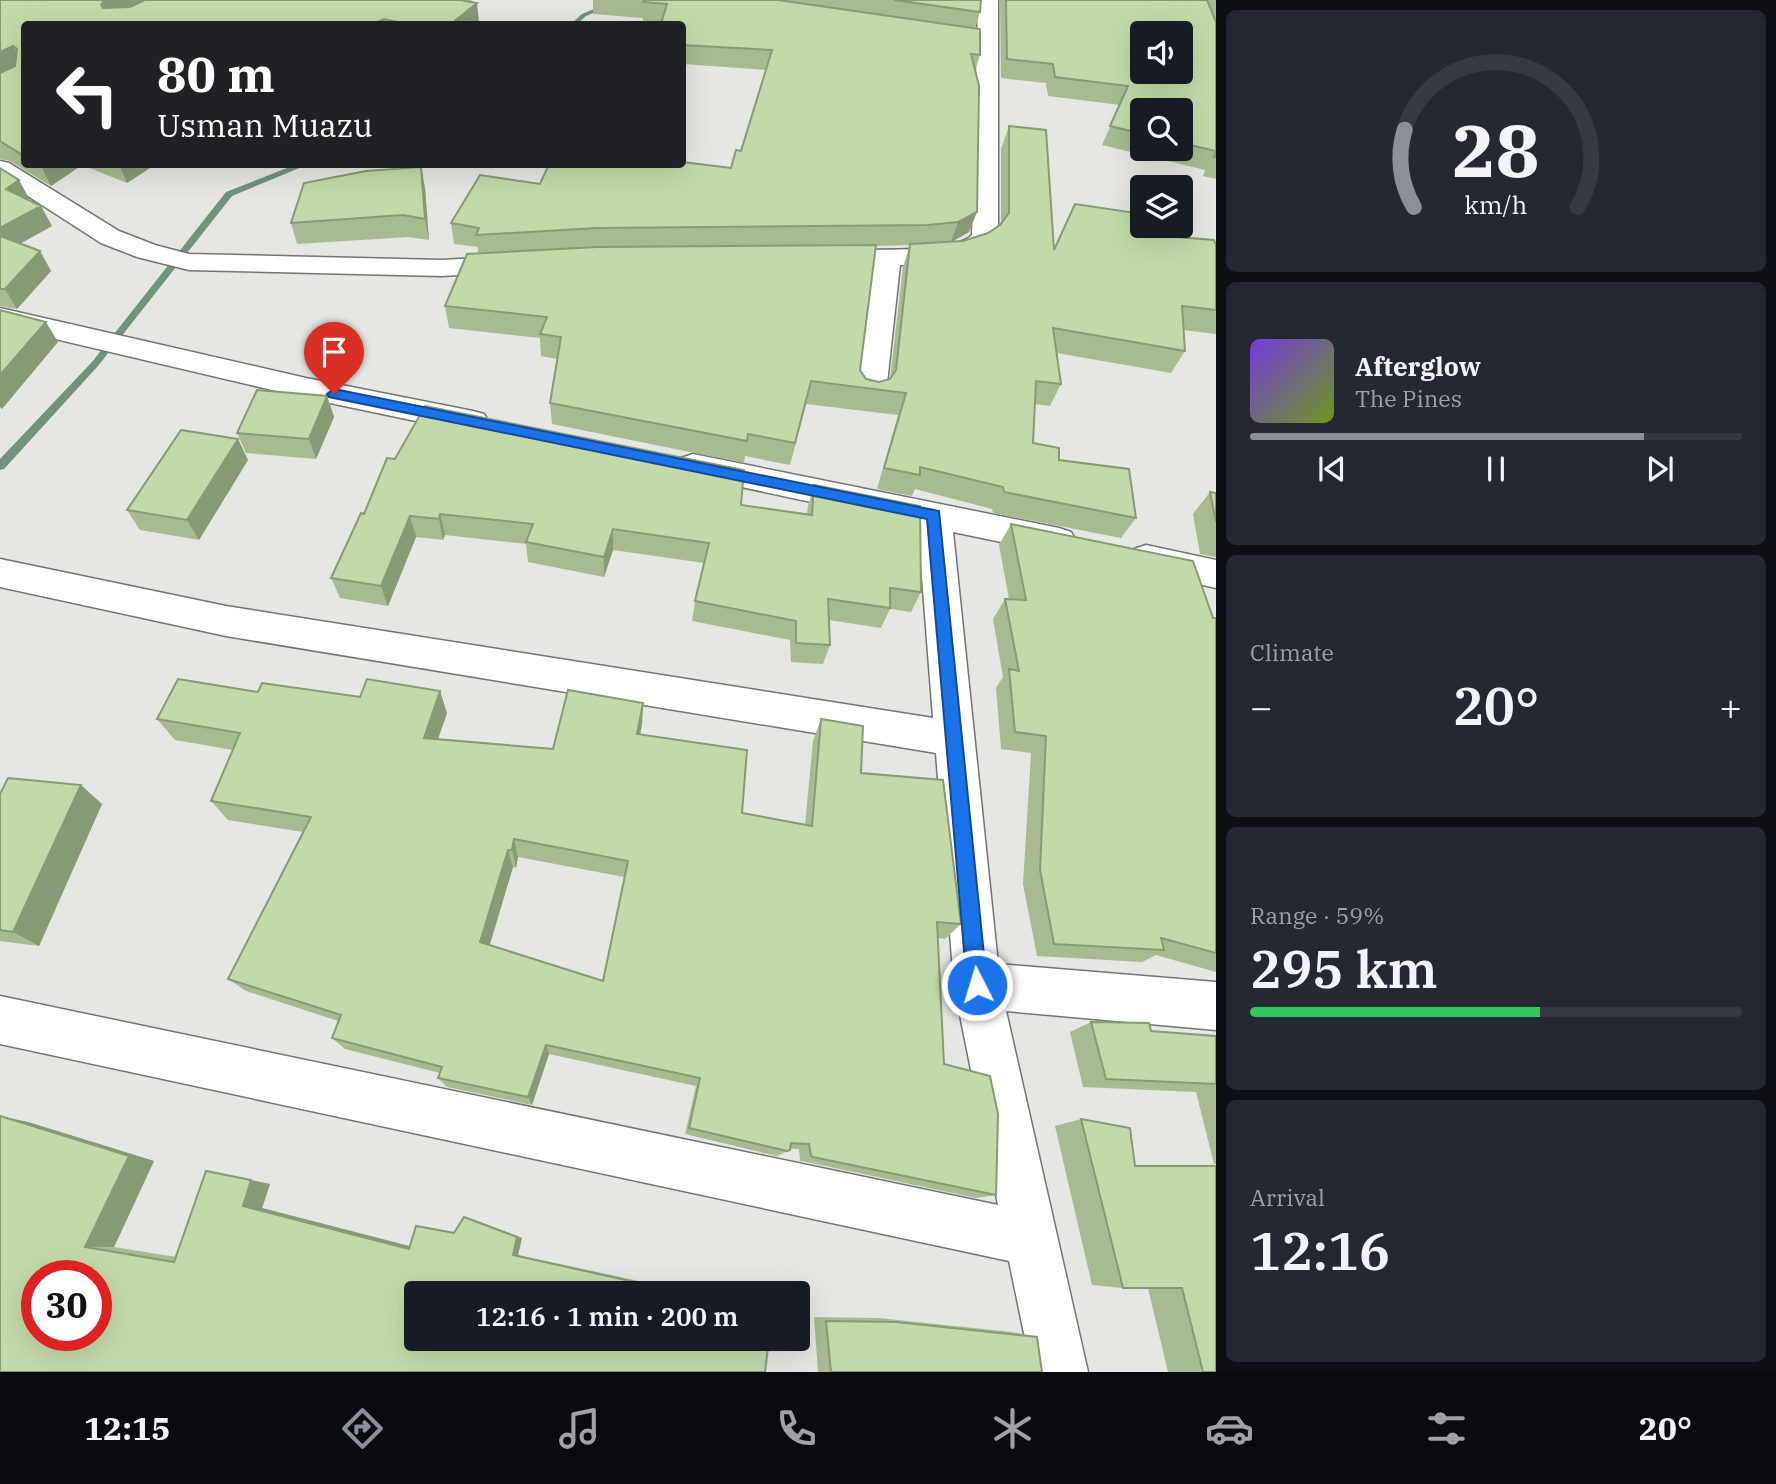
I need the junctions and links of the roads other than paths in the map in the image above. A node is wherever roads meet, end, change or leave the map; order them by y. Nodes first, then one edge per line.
1 (988, 0) edge
2 (961, 38) edge
3 (988, 41) junction
4 (0, 168) edge
5 (888, 256) junction
6 (791, 257) edge
7 (532, 262) edge
8 (0, 317) edge
9 (871, 392) edge
10 (497, 427) edge
11 (661, 460) edge
12 (934, 515) junction
13 (0, 573) edge
14 (1216, 574) edge
15 (955, 738) junction
16 (977, 985) junction
17 (1216, 1006) edge
18 (0, 1020) edge
19 (1031, 1239) junction
20 (1059, 1372) edge

1 - 3 street
2 - 3 street
3 - 5 street
4 - 7 street
5 - 6 street
5 - 9 street
8 - 10 street
11 - 12 street
12 - 14 street
12 - 15 street
13 - 15 street
15 - 16 street
16 - 17 street
16 - 19 street
18 - 19 street
19 - 20 street

